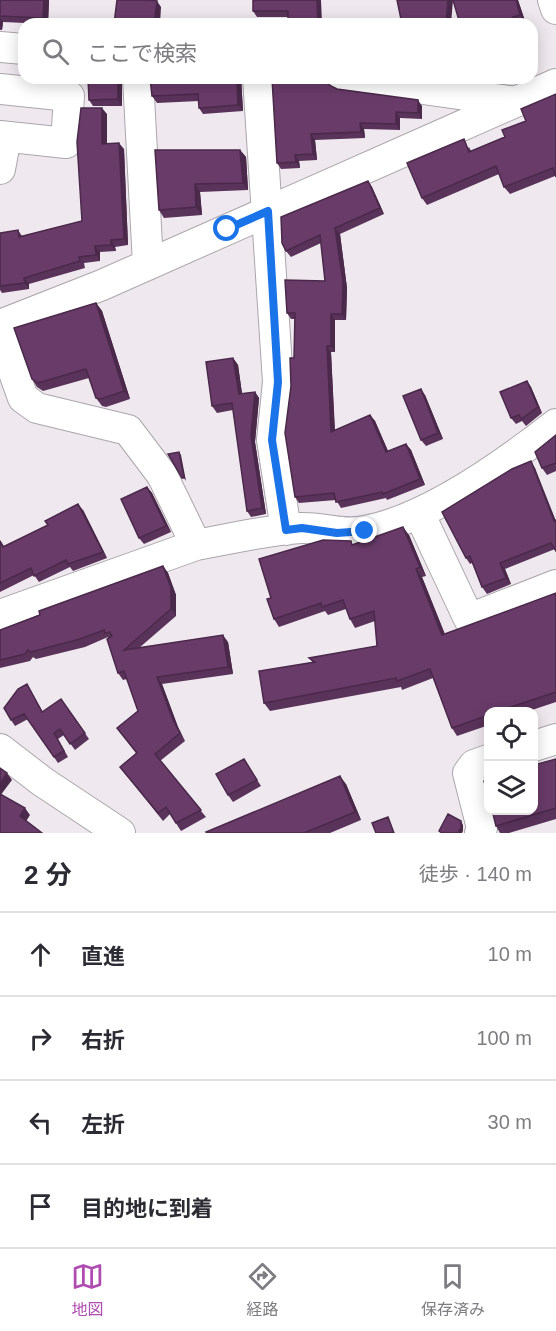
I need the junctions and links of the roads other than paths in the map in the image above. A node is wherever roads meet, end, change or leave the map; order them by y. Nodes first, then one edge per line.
1 (553, 0) edge
2 (556, 9) edge
3 (0, 47) edge
4 (18, 48) edge
5 (138, 84) edge
6 (258, 84) edge
7 (387, 84) edge
8 (556, 84) edge
9 (0, 89) edge
10 (516, 102) junction
11 (3, 137) edge
12 (0, 169) edge
13 (268, 211) junction
14 (148, 264) junction
15 (0, 325) edge
16 (0, 333) edge
17 (556, 424) edge
18 (419, 513) junction
19 (286, 530) junction
20 (196, 545) junction
21 (556, 585) edge
22 (0, 615) edge
23 (556, 739) edge
24 (538, 745) edge
25 (0, 749) edge
26 (486, 761) edge
27 (120, 833) edge
28 (480, 833) edge

1 - 2 street
3 - 4 street
5 - 14 street
6 - 13 street
7 - 10 street
8 - 10 street
9 - 11 street
10 - 13 street
11 - 12 street
13 - 14 street
13 - 19 street
14 - 15 street
16 - 20 street
17 - 18 street
18 - 19 street
18 - 21 street
19 - 20 street
20 - 22 street
23 - 24 street
25 - 27 street
26 - 28 street

